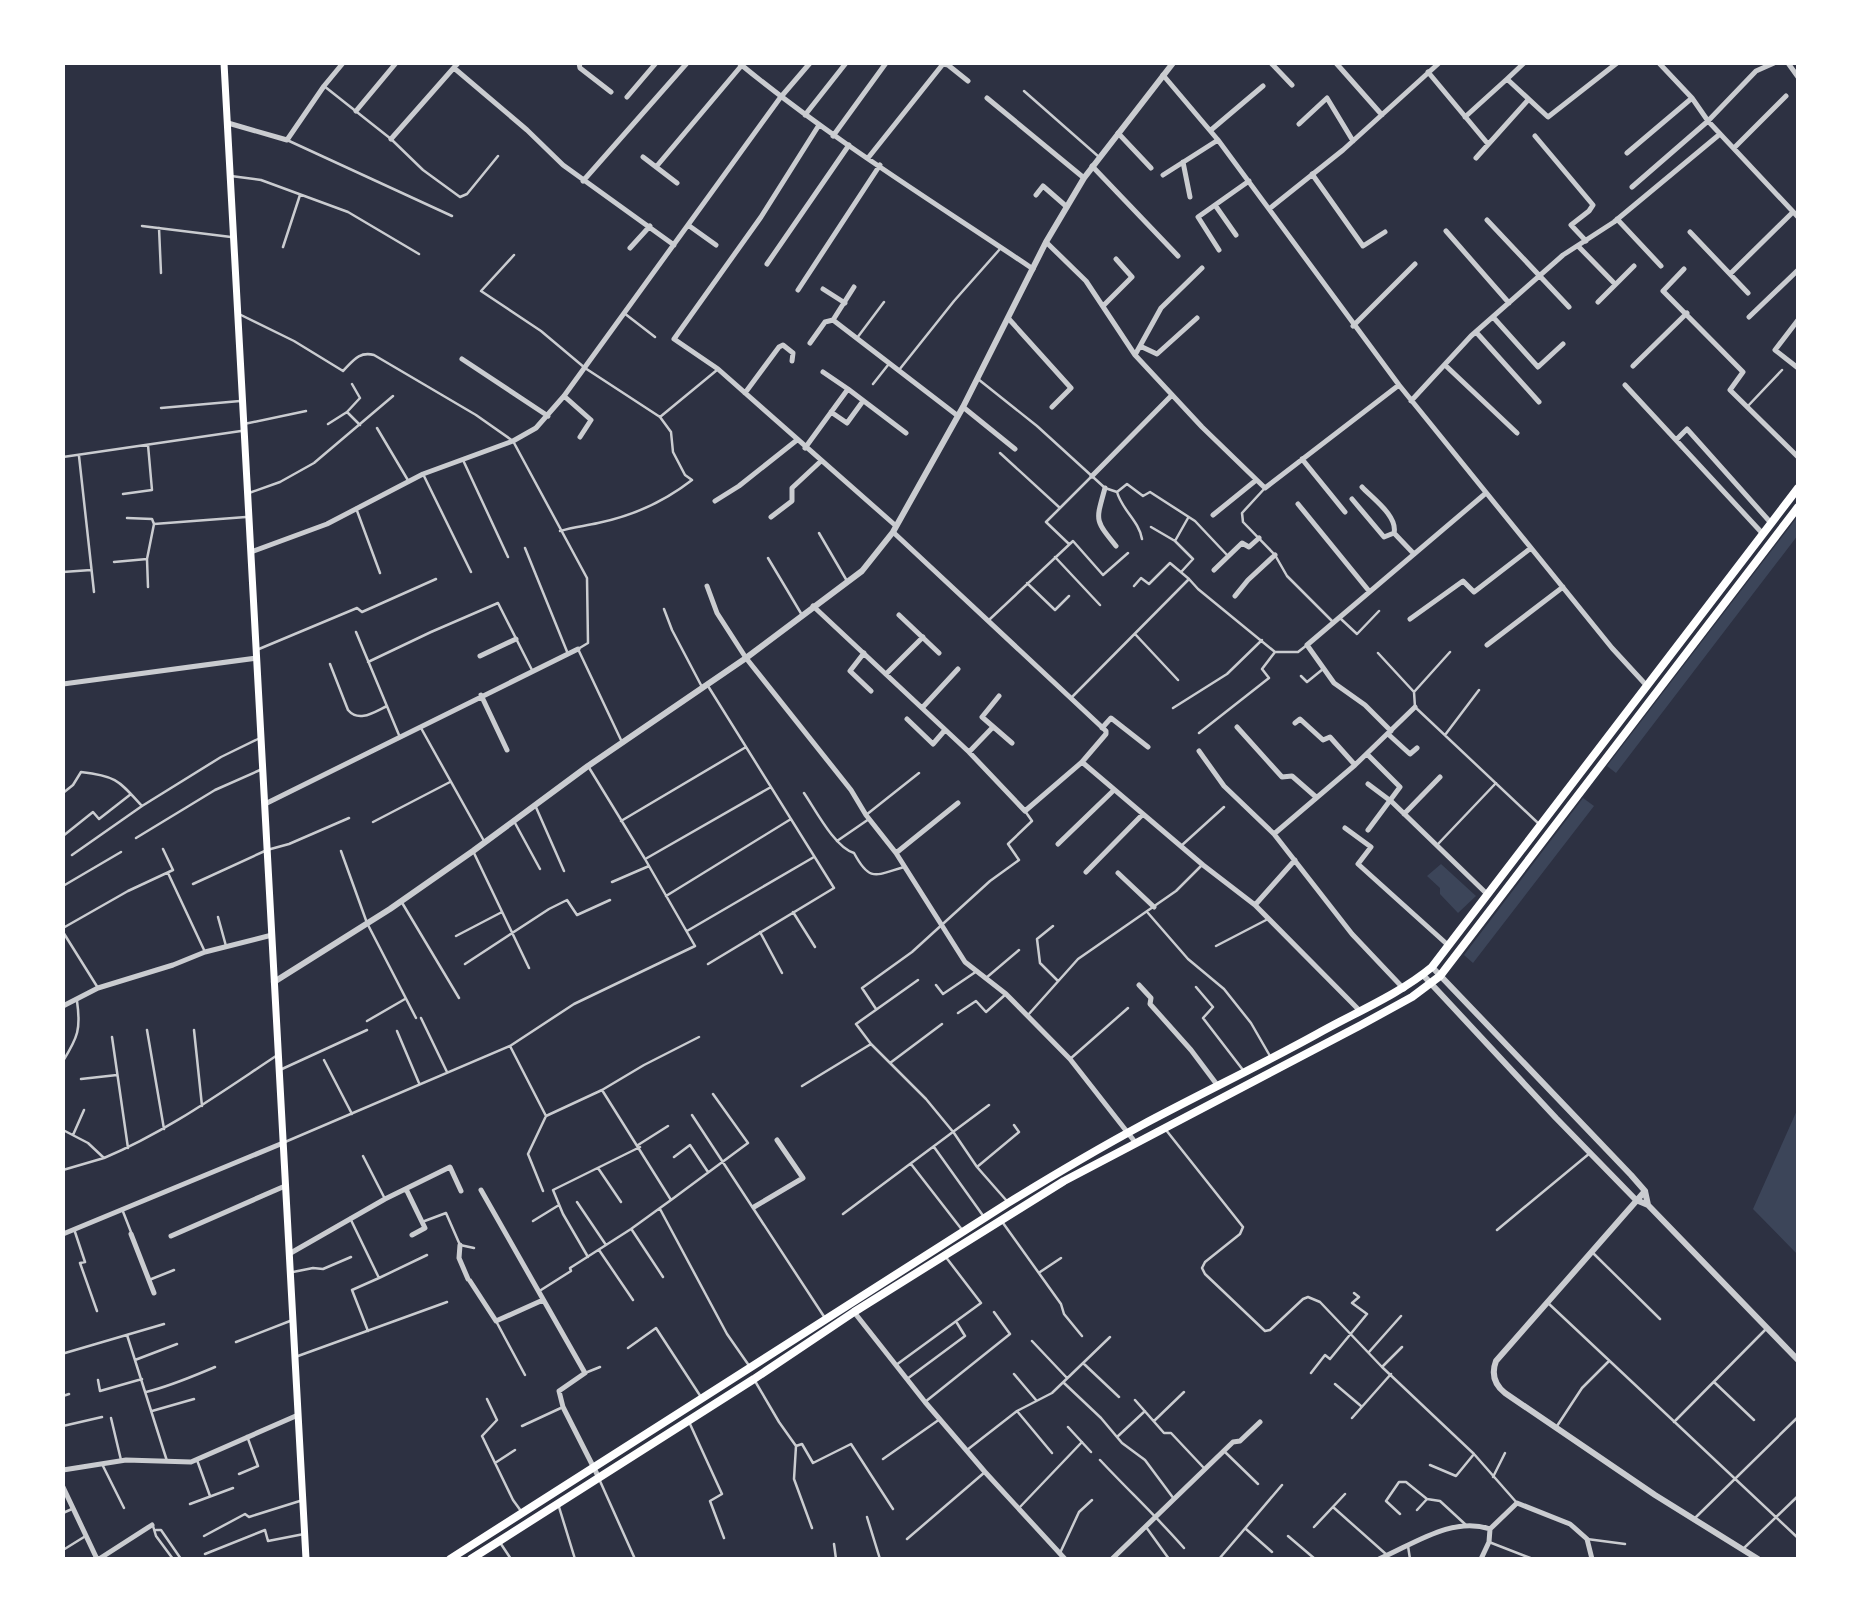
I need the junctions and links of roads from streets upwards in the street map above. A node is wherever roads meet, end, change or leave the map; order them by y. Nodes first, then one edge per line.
1 (225, 63) edge
2 (343, 63) edge
3 (396, 63) edge
4 (579, 63) edge
5 (656, 63) edge
6 (687, 63) edge
7 (810, 63) edge
8 (846, 63) edge
9 (886, 63) edge
10 (1173, 63) edge
11 (1272, 63) edge
12 (1336, 63) edge
13 (1439, 63) edge
14 (1524, 63) edge
15 (1617, 63) edge
16 (1659, 63) edge
17 (1774, 63) edge
18 (1788, 63) edge
19 (741, 64) edge
20 (456, 65) edge
21 (1428, 72) junction
22 (1163, 75) junction
23 (1798, 78) edge
24 (1507, 79) junction
25 (968, 81) dead end
26 (1292, 85) dead end
27 (1263, 86) dead end
28 (611, 92) dead end
29 (1786, 96) dead end
30 (626, 97) dead end
31 (780, 98) junction
32 (987, 98) dead end
33 (1692, 98) junction
34 (1528, 100) junction
35 (356, 111) road end
36 (805, 115) junction
37 (1382, 115) junction
38 (1465, 117) junction
39 (1708, 121) junction
40 (228, 123) junction
41 (1299, 124) dead end
42 (820, 125) junction
43 (1211, 131) junction
44 (1118, 133) junction
45 (1720, 134) junction
46 (833, 136) junction
47 (1535, 136) dead end
48 (391, 139) road end
49 (1219, 140) junction
50 (1353, 141) junction
51 (1488, 144) junction
52 (849, 145) junction
53 (1734, 148) junction
54 (1627, 153) dead end
55 (643, 157) dead end
56 (868, 158) junction
57 (1476, 158) dead end
58 (1183, 162) junction
59 (880, 165) junction
60 (1092, 166) junction
61 (656, 167) junction
62 (1152, 168) dead end
63 (1312, 174) junction
64 (1163, 175) dead end
65 (1083, 178) junction
66 (583, 181) junction
67 (1249, 181) junction
68 (677, 183) dead end
69 (1632, 187) dead end
70 (1036, 195) dead end
71 (1190, 197) dead end
72 (1215, 205) junction
73 (1067, 207) junction
74 (1269, 209) junction
75 (1796, 215) edge
76 (1487, 219) dead end
77 (1617, 219) junction
78 (688, 225) junction
79 (650, 226) junction
80 (1446, 231) dead end
81 (1385, 232) dead end
82 (1690, 232) dead end
83 (1236, 234) dead end
84 (1586, 241) junction
85 (1046, 242) junction
86 (674, 245) junction
87 (716, 245) dead end
88 (1578, 246) junction
89 (630, 248) dead end
90 (1219, 250) dead end
91 (1178, 256) dead end
92 (1116, 259) dead end
93 (767, 264) dead end
94 (1415, 264) dead end
95 (1634, 266) dead end
96 (1661, 266) dead end
97 (1202, 268) dead end
98 (1033, 269) junction
99 (1684, 270) dead end
100 (1798, 270) edge
101 (1730, 274) junction
102 (1539, 276) junction
103 (1615, 285) junction
104 (854, 287) dead end
105 (823, 289) dead end
106 (798, 290) dead end
107 (1748, 293) dead end
108 (1598, 302) dead end
109 (845, 303) junction
110 (1509, 303) junction
111 (1103, 306) junction
112 (1569, 307) dead end
113 (1687, 313) junction
114 (1493, 317) junction
115 (1749, 317) dead end
116 (1007, 318) junction
117 (1197, 318) dead end
118 (833, 320) junction
119 (1798, 320) edge
120 (1353, 326) junction
121 (1476, 332) junction
122 (810, 343) dead end
123 (1563, 344) dead end
124 (1140, 346) junction
125 (1135, 355) junction
126 (461, 359) dead end
127 (792, 361) dead end
128 (1445, 365) junction
129 (1633, 366) dead end
130 (1798, 368) edge
131 (824, 372) dead end
132 (1625, 385) dead end
133 (1399, 386) junction
134 (848, 389) junction
135 (745, 393) junction
136 (1172, 395) junction
137 (564, 396) junction
138 (863, 401) junction
139 (1411, 401) junction
140 (1539, 402) dead end
141 (963, 407) junction
142 (1052, 407) dead end
143 (831, 412) junction
144 (548, 416) junction
145 (958, 416) junction
146 (906, 433) dead end
147 (1517, 433) dead end
148 (580, 437) dead end
149 (797, 440) junction
150 (1676, 440) junction
151 (806, 448) junction
152 (1015, 449) dead end
153 (1798, 457) edge
154 (1302, 459) junction
155 (821, 461) junction
156 (1092, 476) road end
157 (1255, 481) junction
158 (1362, 486) dead end
159 (1105, 488) road end
160 (1798, 488) edge
161 (1486, 493) junction
162 (1352, 499) dead end
163 (715, 501) dead end
164 (1298, 504) dead end
165 (1798, 507) edge
166 (1345, 512) dead end
167 (1213, 515) dead end
168 (771, 517) dead end
169 (1771, 523) junction
170 (895, 529) junction
171 (1394, 533) junction
172 (1763, 534) junction
173 (1259, 538) road end
174 (1116, 546) dead end
175 (1531, 548) junction
176 (251, 552) junction
177 (1414, 554) junction
178 (1275, 555) road end
179 (1214, 569) dead end
180 (707, 586) dead end
181 (1563, 587) junction
182 (1369, 591) junction
183 (1235, 596) dead end
184 (814, 606) junction
185 (899, 615) dead end
186 (1410, 619) dead end
187 (923, 637) junction
188 (516, 639) road end
189 (1487, 645) dead end
190 (578, 649) road end
191 (864, 653) junction
192 (939, 653) dead end
193 (257, 654) junction
194 (480, 656) dead end
195 (746, 657) junction
196 (958, 669) dead end
197 (886, 674) junction
198 (63, 684) edge
199 (1647, 686) junction
200 (871, 691) dead end
201 (481, 695) junction
202 (1655, 695) junction
203 (999, 696) dead end
204 (1415, 707) road end
205 (922, 708) junction
206 (907, 719) dead end
207 (1295, 723) dead end
208 (993, 727) junction
209 (1237, 727) dead end
210 (1102, 728) junction
211 (945, 730) junction
212 (1390, 733) junction
213 (1012, 743) dead end
214 (1149, 747) dead end
215 (1417, 748) dead end
216 (507, 750) dead end
217 (1199, 751) dead end
218 (969, 752) junction
219 (1367, 754) junction
220 (1082, 762) junction
221 (1355, 765) junction
222 (1581, 772) junction
223 (1440, 777) dead end
224 (1591, 779) junction
225 (1368, 784) dead end
226 (1114, 790) junction
227 (1316, 797) junction
228 (1392, 802) junction
229 (958, 803) dead end
230 (265, 804) junction
231 (1143, 814) junction
232 (1404, 814) junction
233 (1345, 828) dead end
234 (1368, 830) dead end
235 (1274, 834) junction
236 (1058, 844) dead end
237 (896, 853) junction
238 (1295, 860) junction
239 (1086, 872) dead end
240 (1118, 873) dead end
241 (1488, 895) junction
242 (1255, 905) junction
243 (1154, 907) road end
244 (272, 935) junction
245 (1449, 946) junction
246 (1432, 967) junction
247 (1423, 975) junction
248 (1440, 976) junction
249 (274, 982) junction
250 (1431, 984) junction
251 (1139, 985) dead end
252 (1404, 989) junction
253 (63, 1006) edge
254 (1359, 1010) junction
255 (1218, 1086) junction
256 (1128, 1133) junction
257 (777, 1140) dead end
258 (1135, 1142) junction
259 (283, 1143) junction
260 (1088, 1155) junction
261 (1094, 1164) junction
262 (285, 1186) junction
263 (406, 1189) junction
264 (481, 1190) dead end
265 (461, 1191) dead end
266 (1645, 1191) junction
267 (1636, 1200) junction
268 (1648, 1205) junction
269 (754, 1207) road end
270 (63, 1234) edge
271 (131, 1234) road end
272 (412, 1235) dead end
273 (172, 1236) dead end
274 (460, 1245) road end
275 (289, 1254) junction
276 (154, 1293) dead end
277 (544, 1300) junction
278 (854, 1312) junction
279 (795, 1346) junction
280 (1798, 1360) edge
281 (298, 1415) junction
282 (1259, 1422) dead end
283 (594, 1468) junction
284 (63, 1470) edge
285 (599, 1478) junction
286 (63, 1487) edge
287 (154, 1527) road end
288 (1490, 1529) junction
289 (98, 1559) edge
290 (306, 1559) edge
291 (450, 1559) edge
292 (471, 1559) edge
293 (1065, 1559) edge
294 (1112, 1559) edge
295 (1379, 1559) edge
296 (1481, 1559) edge
297 (1592, 1559) edge
298 (1758, 1559) edge

1 - 40 main road
2 - 40 street
3 - 35 street
4 - 28 street
5 - 30 street
6 - 66 street
7 - 31 street
8 - 36 street
9 - 46 street
10 - 22 street
11 - 26 street
12 - 37 street
13 - 21 street
14 - 24 street
15 - 34 street
16 - 33 street
17 - 39 street
18 - 23 street
19 - 31 street
19 - 61 street
20 - 48 street
20 - 66 street
21 - 37 street
21 - 38 street
22 - 43 street
22 - 44 street
24 - 34 street
24 - 38 street
25 - 56 street
27 - 43 street
29 - 53 street
31 - 36 street
31 - 78 street
32 - 65 street
33 - 39 street
33 - 54 street
34 - 51 street
36 - 42 street
37 - 50 street
38 - 51 street
39 - 45 street
39 - 69 street
40 - 176 main road
41 - 50 street
42 - 46 street
42 - 135 street
43 - 49 street
44 - 60 street
44 - 62 street
45 - 53 street
45 - 77 street
46 - 52 street
47 - 84 street
49 - 58 street
49 - 67 street
50 - 63 street
51 - 57 street
52 - 56 street
52 - 93 street
53 - 75 street
55 - 61 street
56 - 59 street
58 - 64 street
58 - 71 street
59 - 98 street
59 - 106 street
60 - 65 street
60 - 91 street
61 - 68 street
63 - 74 street
63 - 81 street
65 - 73 street
66 - 79 street
67 - 72 street
67 - 74 street
70 - 73 street
72 - 83 street
72 - 90 street
73 - 85 street
74 - 120 street
75 - 101 street
76 - 102 street
77 - 84 street
77 - 96 street
78 - 86 street
78 - 87 street
79 - 86 street
79 - 89 street
80 - 110 street
82 - 101 street
84 - 88 street
85 - 98 street
85 - 111 street
86 - 137 street
88 - 102 street
88 - 103 street
92 - 111 street
94 - 120 street
95 - 103 street
97 - 124 street
98 - 116 street
99 - 113 street
100 - 115 street
101 - 107 street
102 - 110 street
102 - 112 street
103 - 108 street
104 - 109 street
105 - 109 street
109 - 118 street
110 - 114 street
111 - 125 street
113 - 129 street
113 - 153 street
114 - 121 street
114 - 123 street
116 - 141 street
116 - 142 street
117 - 124 street
118 - 122 street
118 - 145 street
119 - 130 street
120 - 133 street
121 - 128 street
121 - 140 street
124 - 125 street
125 - 136 street
126 - 144 street
127 - 135 street
128 - 139 street
128 - 147 street
131 - 134 street
132 - 150 street
133 - 139 street
133 - 154 street
134 - 138 street
134 - 143 street
135 - 149 street
136 - 156 street
136 - 157 street
137 - 144 street
137 - 148 street
138 - 143 street
138 - 146 street
139 - 161 street
141 - 145 street
141 - 152 street
143 - 151 street
144 - 176 street
145 - 170 street
149 - 151 street
149 - 163 street
150 - 169 street
150 - 172 street
151 - 155 street
154 - 157 street
154 - 166 street
155 - 168 street
155 - 170 street
157 - 167 street
158 - 171 street
159 - 174 street
160 - 169 main road
161 - 175 street
161 - 177 street
162 - 171 street
164 - 182 street
165 - 202 main road
169 - 172 main road
170 - 184 street
170 - 210 street
171 - 177 street
172 - 199 main road
173 - 179 street
175 - 181 street
175 - 186 street
176 - 193 main road
177 - 182 street
178 - 183 street
180 - 195 street
181 - 189 street
181 - 199 street
182 - 212 street
184 - 191 street
184 - 195 street
185 - 187 street
187 - 192 street
187 - 197 street
188 - 194 street
190 - 201 street
191 - 197 street
191 - 200 street
193 - 198 street
193 - 230 main road
195 - 237 street
195 - 249 street
196 - 205 street
197 - 205 street
199 - 202 main road
199 - 222 main road
201 - 216 street
201 - 230 street
202 - 224 main road
203 - 208 street
204 - 212 street
205 - 211 street
206 - 211 street
207 - 221 street
208 - 213 street
208 - 218 street
209 - 227 street
210 - 214 street
210 - 220 street
211 - 218 street
212 - 215 street
212 - 219 street
217 - 235 street
218 - 220 street
219 - 221 street
219 - 228 street
220 - 226 street
221 - 227 street
222 - 224 main road
222 - 241 main road
223 - 232 street
224 - 248 main road
225 - 228 street
226 - 231 street
226 - 236 street
227 - 235 street
228 - 232 street
228 - 234 street
229 - 237 street
230 - 244 main road
231 - 239 street
231 - 242 street
232 - 241 street
233 - 245 street
235 - 238 street
237 - 256 street
238 - 242 street
238 - 252 street
240 - 243 street
241 - 245 main road
242 - 254 street
244 - 249 main road
244 - 253 street
245 - 246 main road
246 - 247 main road
246 - 248 street
247 - 250 street
247 - 252 main road
248 - 250 main road
248 - 266 street
249 - 259 main road
250 - 258 main road
250 - 267 street
251 - 255 street
252 - 254 main road
254 - 255 main road
255 - 256 main road
256 - 258 street
256 - 260 main road
257 - 269 street
258 - 261 main road
259 - 262 main road
259 - 270 street
260 - 261 street
260 - 279 main road
261 - 278 main road
262 - 273 street
262 - 275 main road
263 - 265 street
263 - 272 street
263 - 275 street
264 - 277 street
266 - 267 street
266 - 268 street
267 - 268 street
267 - 298 street
268 - 280 street
271 - 276 street
274 - 277 street
275 - 281 main road
277 - 283 street
278 - 279 main road
278 - 293 street
279 - 283 main road
279 - 285 main road
281 - 284 street
281 - 290 main road
282 - 294 street
283 - 285 street
283 - 291 main road
285 - 292 main road
286 - 289 street
287 - 289 street
288 - 295 street
288 - 296 street
288 - 297 street

